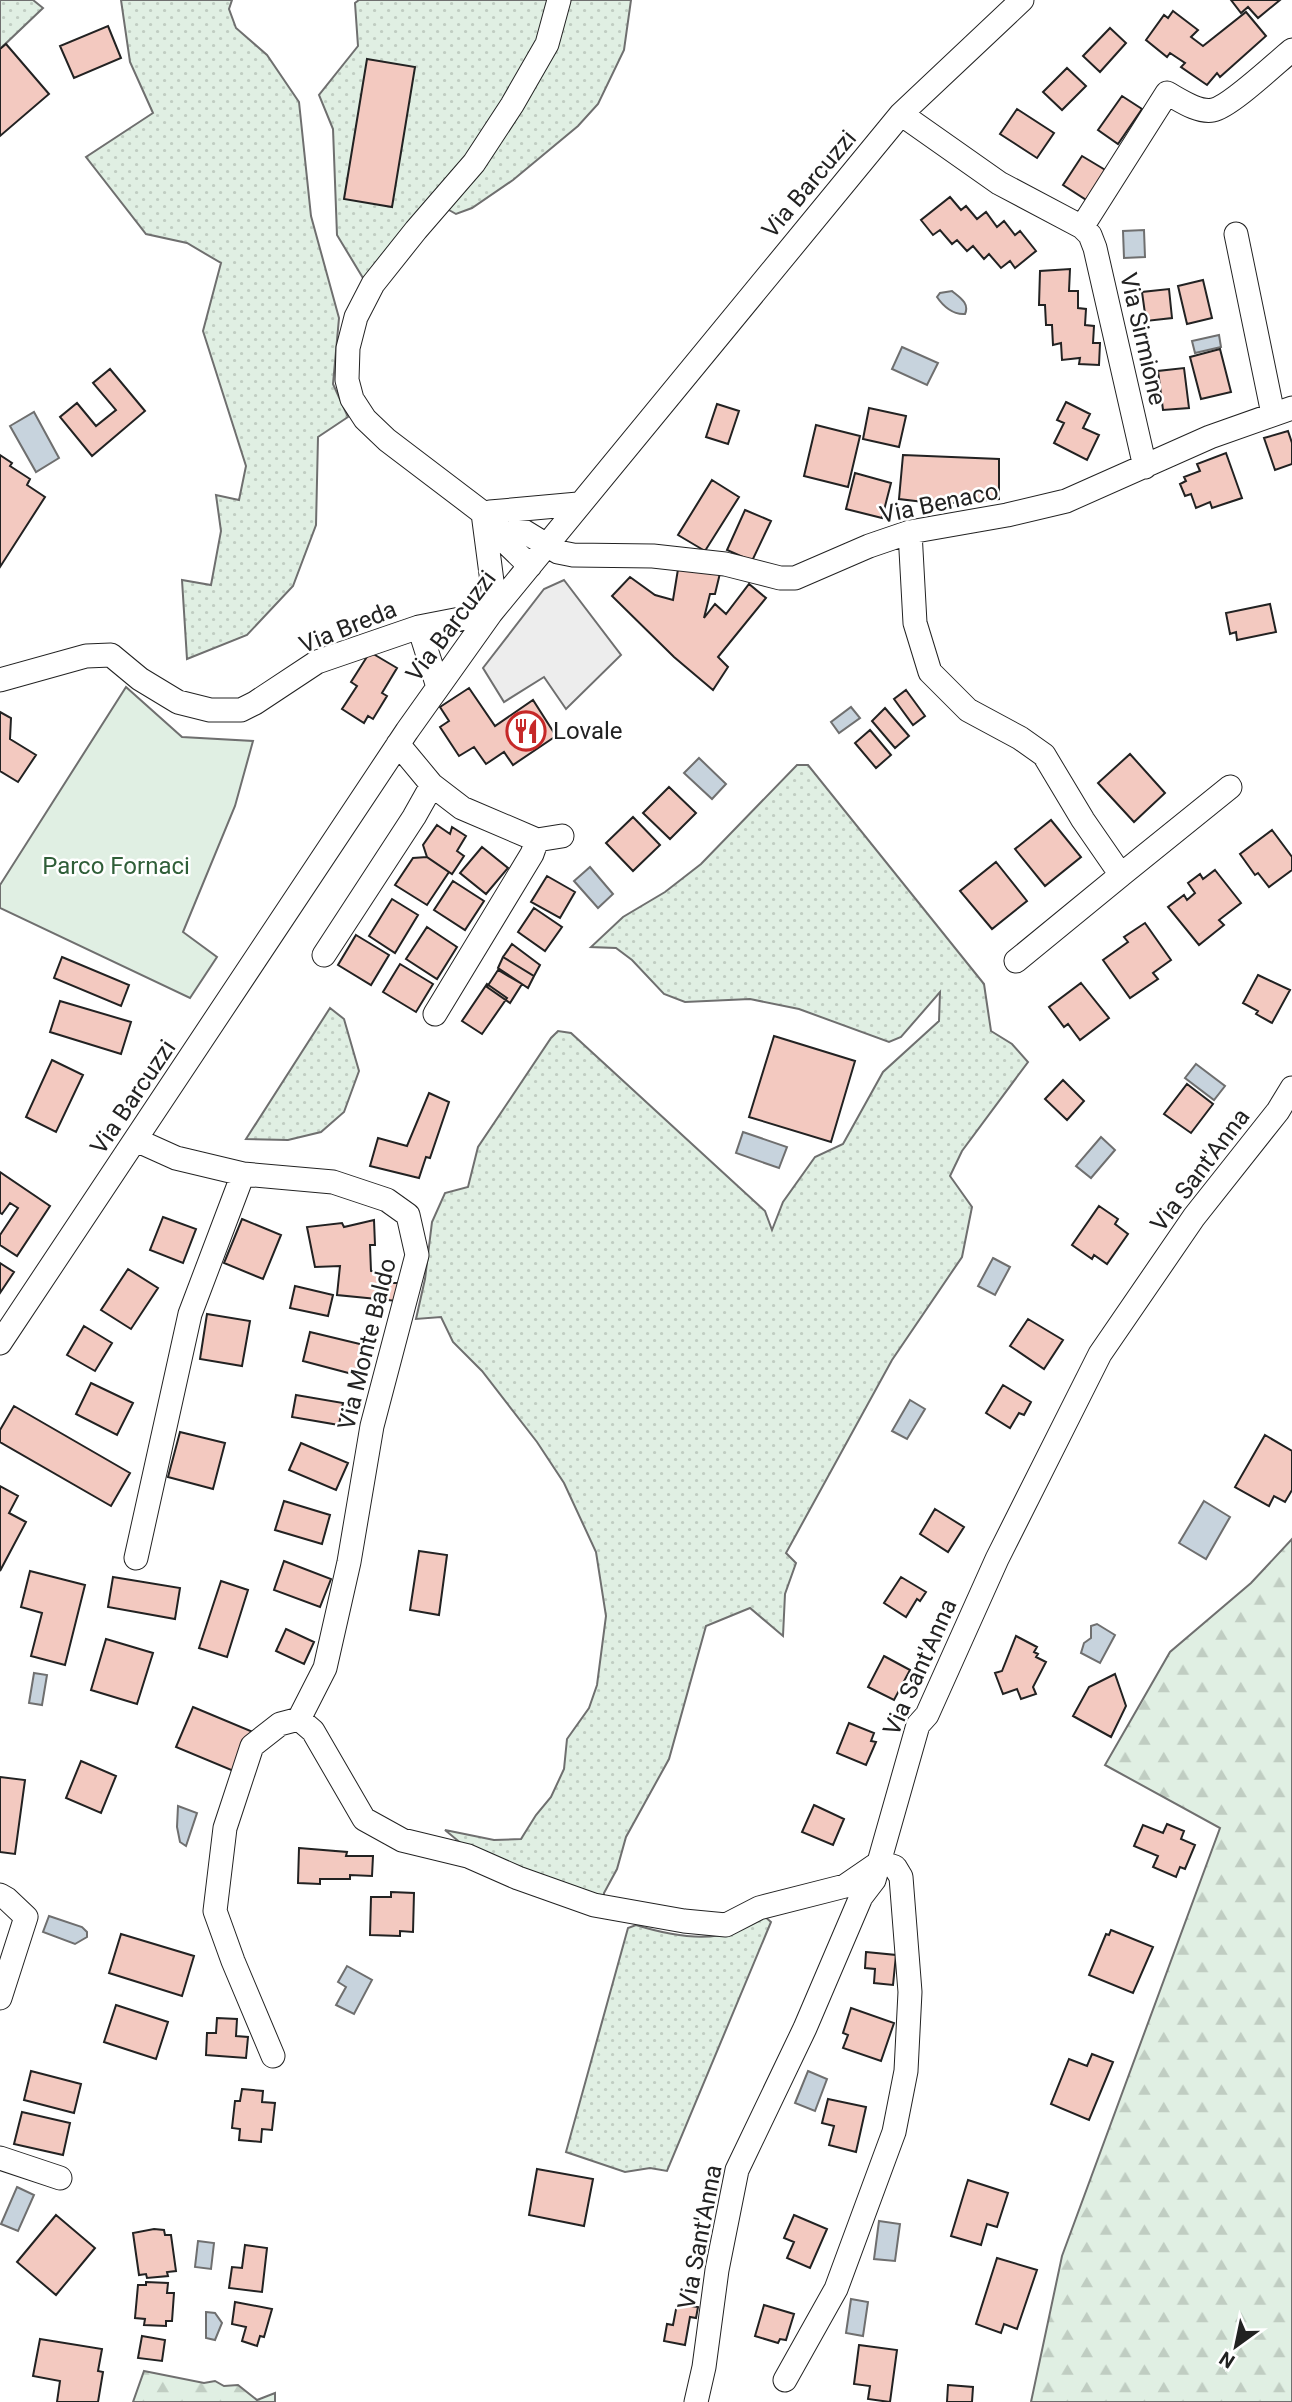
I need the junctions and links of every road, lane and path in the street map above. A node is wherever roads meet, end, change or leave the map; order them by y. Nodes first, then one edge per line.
1 (559, 0) edge
2 (1022, 0) edge
3 (1292, 50) edge
4 (901, 114) junction
5 (1082, 227) junction
6 (1236, 233) dead end
7 (1283, 411) edge
8 (1145, 467) junction
9 (578, 504) junction
10 (483, 513) junction
11 (910, 533) junction
12 (547, 544) junction
13 (530, 566) junction
14 (491, 613) junction
15 (419, 627) junction
16 (0, 680) edge
17 (438, 687) junction
18 (398, 744) junction
19 (432, 785) junction
20 (1230, 786) dead end
21 (562, 836) dead end
22 (537, 839) junction
23 (1121, 875) junction
24 (324, 955) dead end
25 (1016, 961) dead end
26 (435, 1014) dead end
27 (1292, 1088) edge
28 (136, 1140) junction
29 (243, 1174) junction
30 (0, 1343) edge
31 (136, 1558) dead end
32 (299, 1719) junction
33 (880, 1862) junction
34 (0, 1895) edge
35 (0, 1998) edge
36 (272, 2056) dead end
37 (0, 2158) edge
38 (60, 2178) dead end
39 (785, 2380) dead end
40 (696, 2402) edge

1 - 10 street
2 - 4 street, Via Barcuzzi
3 - 5 street
4 - 5 street
4 - 9 street, Via Barcuzzi
5 - 8 street, Via Sirmione
6 - 7 street
7 - 8 street, Via Benaco
8 - 11 street, Via Benaco
9 - 10 street
9 - 12 street, Via Barcuzzi
10 - 12 street, Via Benaco
10 - 13 street
10 - 14 street
11 - 12 street, Via Benaco
11 - 23 street
12 - 13 street, Via Barcuzzi
13 - 14 street, Via Barcuzzi
14 - 15 street, Via Breda
14 - 17 street, Via Barcuzzi
15 - 16 street, Via Breda
15 - 17 street
17 - 18 street, Via Barcuzzi
18 - 19 street
18 - 28 street, Via Barcuzzi
19 - 22 street
19 - 24 street
20 - 23 street
21 - 22 street
22 - 26 street
23 - 25 street
27 - 33 street, Via Sant'Anna
28 - 29 street, Via Monte Baldo
28 - 30 street, Via Barcuzzi
29 - 31 street
29 - 32 street, Via Monte Baldo
32 - 33 street
32 - 36 street
33 - 39 street
33 - 40 street, Via Sant'Anna
34 - 35 street
37 - 38 street

